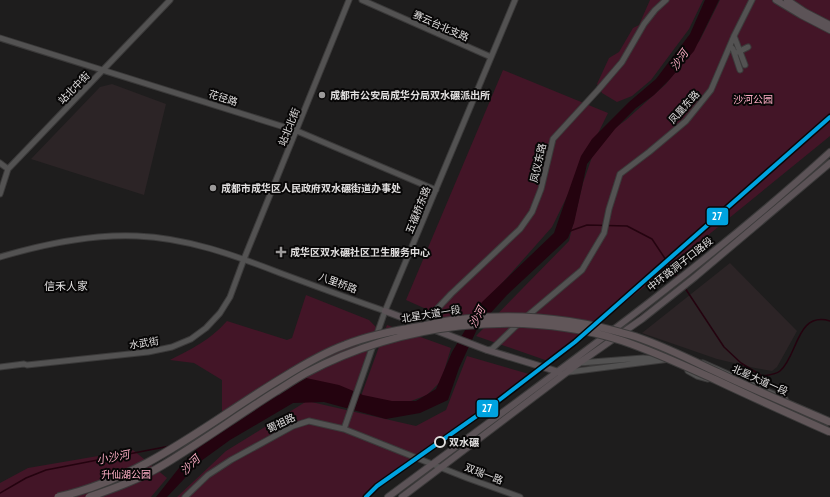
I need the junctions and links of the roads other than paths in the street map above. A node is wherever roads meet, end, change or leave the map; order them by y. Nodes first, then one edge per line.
1 (170, 0) edge
2 (350, 0) edge
3 (362, 0) edge
4 (515, 0) edge
5 (666, 0) edge
6 (752, 0) edge
7 (776, 0) edge
8 (787, 0) edge
9 (830, 25) edge
10 (830, 30) edge
11 (734, 36) junction
12 (0, 38) edge
13 (730, 46) junction
14 (748, 47) dead end
15 (737, 53) junction
16 (491, 58) junction
17 (745, 65) dead end
18 (104, 70) junction
19 (740, 70) dead end
20 (297, 131) junction
21 (830, 152) edge
22 (830, 163) edge
23 (0, 164) edge
24 (8, 169) junction
25 (436, 190) junction
26 (0, 194) edge
27 (0, 257) edge
28 (244, 259) junction
29 (385, 312) junction
30 (427, 327) junction
31 (487, 350) junction
32 (665, 360) junction
33 (579, 363) junction
34 (0, 367) edge
35 (556, 372) junction
36 (569, 372) junction
37 (830, 420) edge
38 (830, 426) edge
39 (344, 429) junction
40 (830, 433) edge
41 (434, 464) junction
42 (442, 467) junction
43 (58, 497) edge
44 (89, 497) edge
45 (185, 497) edge
46 (388, 497) edge
47 (402, 497) edge
48 (520, 497) edge

1 - 18 street, 站北中街
2 - 20 street, 站北北街
3 - 16 street, 赛云台北支路
4 - 16 street, 五福桥东路
5 - 30 street, 凤仪东路
6 - 11 street, 凤凰东路
7 - 10 main road
8 - 9 main road
11 - 13 street, 凤凰东路
11 - 15 street
12 - 18 street, 花径路
13 - 15 street
13 - 31 street, 凤凰东路
14 - 15 street
15 - 17 street
15 - 19 street
16 - 25 street, 五福桥东路
18 - 20 street, 花径路
18 - 24 street, 站北中街
20 - 25 street, 花径路
20 - 28 street, 站北北街
21 - 35 main road, 中环路洞子口路段
22 - 33 main road, 中环路洞子口路段
23 - 24 street
24 - 26 street, 站北中街
25 - 29 street, 五福桥东路
27 - 28 street, 八里桥路
28 - 29 street, 八里桥路
28 - 34 street, 水武街
29 - 30 main road, 八里桥路
29 - 39 street, 五福桥东路
30 - 31 main road, 八里桥路
31 - 35 main road, 八里桥路
32 - 33 street, 八里桥路
32 - 36 street, 八里桥路
32 - 37 street, 八里桥路
32 - 38 street, 八里桥路
32 - 40 street, 八里桥路
33 - 36 main road, 中环路洞子口路段
35 - 36 main road, 八里桥路
35 - 41 main road, 中环路洞子口路段
36 - 42 main road, 中环路洞子口路段
37 - 43 highway, 北星大道一段, bridge
39 - 41 street, 蜀祖路
39 - 45 street, 蜀祖路
40 - 44 highway, 北星大道一段, bridge
41 - 42 street, 蜀祖路
41 - 46 main road, 中环路洞子口路段
42 - 47 main road, 中环路洞子口路段
42 - 48 street, 双瑞一路

